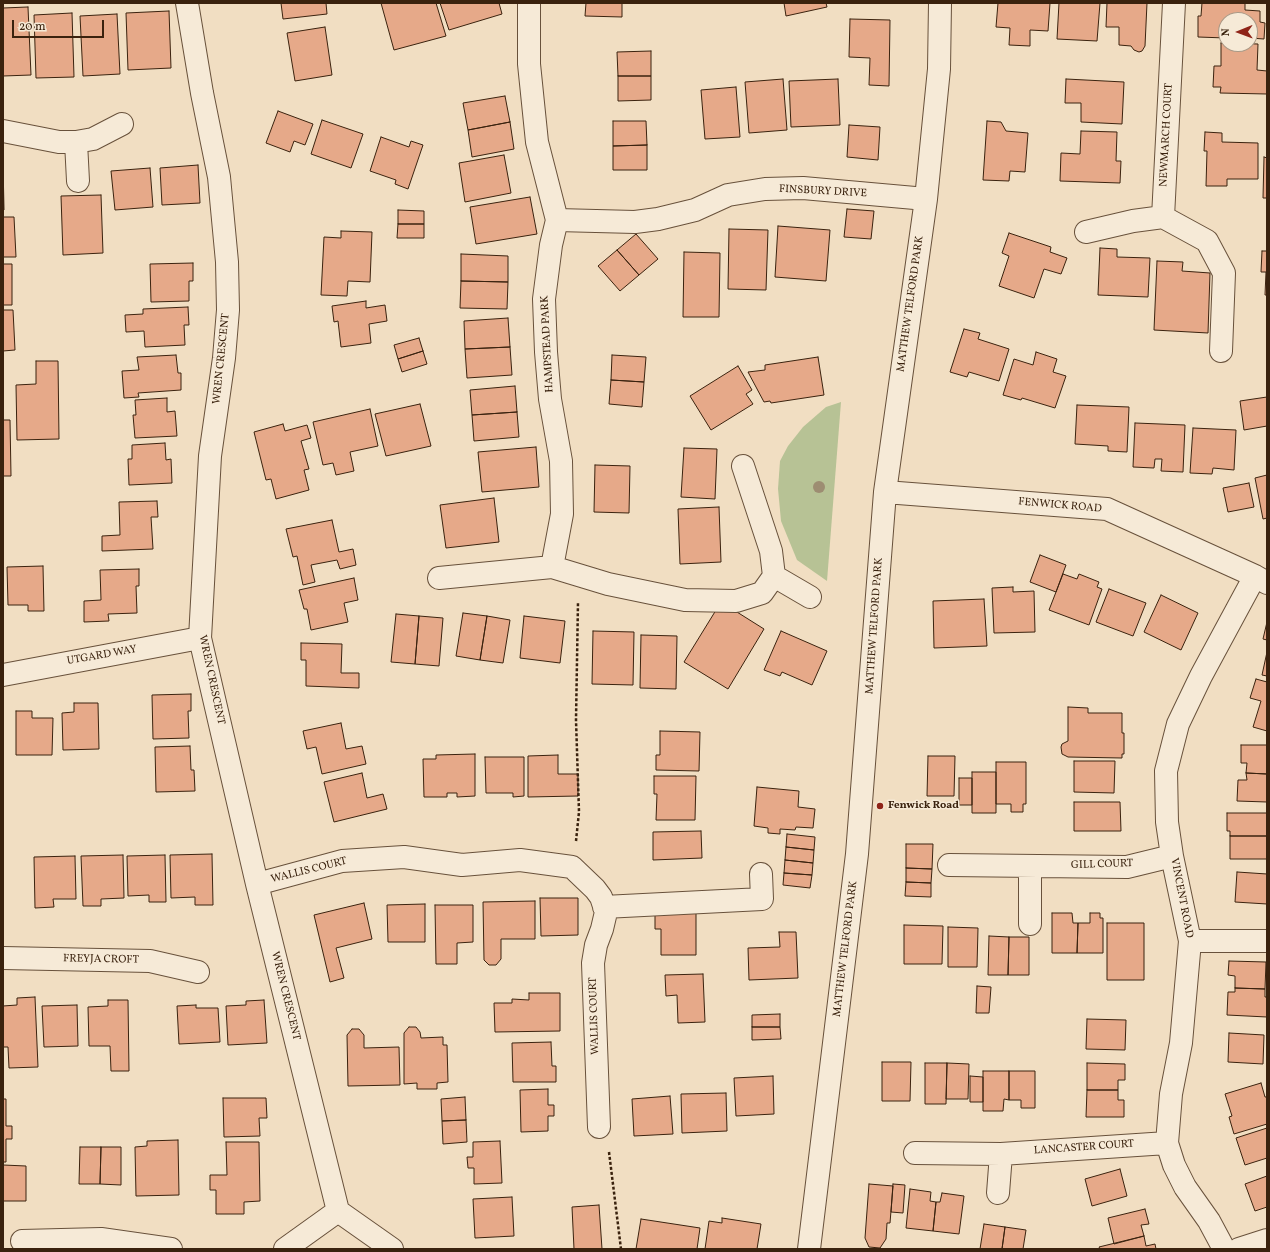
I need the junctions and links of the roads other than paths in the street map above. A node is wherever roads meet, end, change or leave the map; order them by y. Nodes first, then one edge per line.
1 (187, 3) edge
2 (529, 3) edge
3 (940, 3) edge
4 (1174, 3) edge
5 (122, 124) dead end
6 (3, 131) edge
7 (76, 142) junction
8 (78, 182) dead end
9 (926, 199) junction
10 (1163, 217) junction
11 (556, 220) junction
12 (1086, 232) dead end
13 (1221, 351) dead end
14 (743, 466) dead end
15 (886, 492) junction
16 (552, 567) junction
17 (774, 576) junction
18 (439, 578) dead end
19 (1261, 579) edge
20 (810, 597) dead end
21 (200, 638) junction
22 (3, 674) edge
23 (1172, 856) junction
24 (949, 865) dead end
25 (1030, 866) junction
26 (761, 874) dead end
27 (257, 884) junction
28 (604, 906) junction
29 (1030, 924) dead end
30 (1190, 941) junction
31 (1267, 941) edge
32 (3, 958) edge
33 (198, 972) dead end
34 (598, 1127) road end
35 (1167, 1143) junction
36 (915, 1154) dead end
37 (1001, 1154) junction
38 (998, 1193) dead end
39 (338, 1211) junction
40 (1267, 1240) edge
41 (22, 1241) dead end
42 (171, 1249) edge
43 (285, 1249) edge
44 (392, 1249) edge
45 (809, 1249) edge
46 (1224, 1249) edge
47 (1239, 1249) edge

1 - 21 street, WREN CRESCENT
2 - 11 street, HAMPSTEAD PARK
3 - 9 street, MATTHEW TELFORD PARK
4 - 10 street, NEWMARCH COURT
5 - 7 street
6 - 7 street
7 - 8 street
9 - 11 street, FINSBURY DRIVE
9 - 15 street, MATTHEW TELFORD PARK
10 - 12 street
10 - 13 street
11 - 16 street, HAMPSTEAD PARK
14 - 17 street
15 - 19 street, FENWICK ROAD
15 - 45 street, MATTHEW TELFORD PARK
16 - 17 street
16 - 18 street
17 - 20 street
19 - 23 street, VINCENT ROAD
21 - 22 street, UTGARD WAY
21 - 27 street, WREN CRESCENT
23 - 25 street, GILL COURT
23 - 30 street, VINCENT ROAD
24 - 25 street, GILL COURT
25 - 29 street
26 - 28 street
27 - 28 street, WALLIS COURT
27 - 39 street, WREN CRESCENT
28 - 34 street, WALLIS COURT
30 - 31 street
30 - 35 street, VINCENT ROAD
32 - 33 street, FREYJA CROFT
35 - 37 street, LANCASTER COURT
35 - 46 street, VINCENT ROAD
36 - 37 street, LANCASTER COURT
37 - 38 street
39 - 43 street
39 - 44 street
40 - 47 street
41 - 42 street

